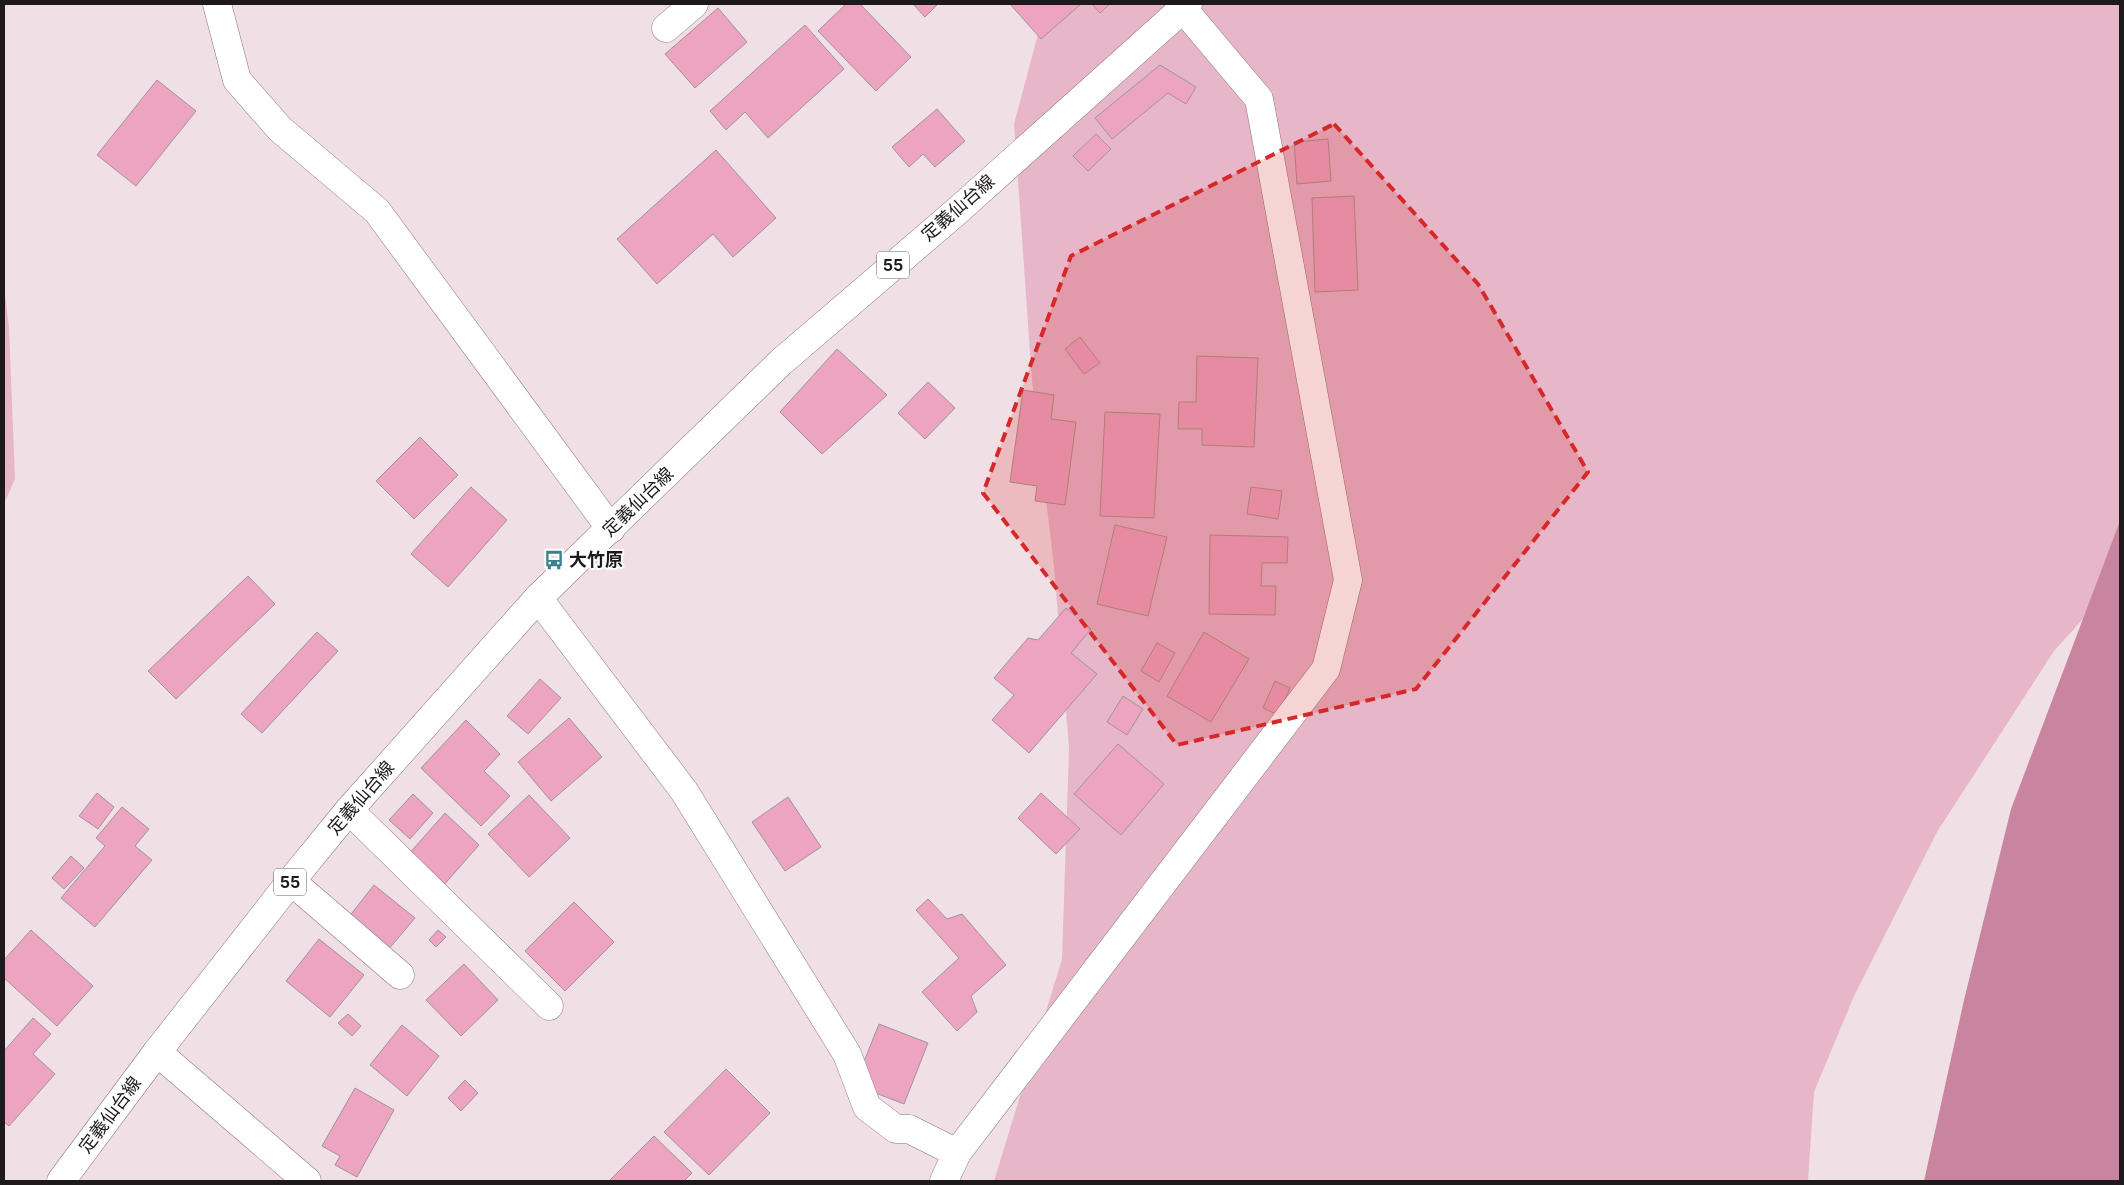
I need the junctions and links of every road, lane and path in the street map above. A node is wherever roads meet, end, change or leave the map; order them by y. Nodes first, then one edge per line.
1 (217, 4) edge
2 (1183, 5) edge
3 (688, 6) edge
4 (666, 28) dead end
5 (611, 529) junction
6 (538, 598) junction
7 (349, 810) junction
8 (291, 881) junction
9 (400, 975) dead end
10 (549, 1006) dead end
11 (157, 1052) junction
12 (957, 1153) junction
13 (61, 1181) edge
14 (307, 1181) edge
15 (944, 1181) edge

1 - 5 street
2 - 5 street, 定義仙台線 / 55
2 - 12 street
3 - 4 street
5 - 6 street, 定義仙台線 / 55
6 - 7 street, 定義仙台線 / 55
6 - 12 street
7 - 8 street, 定義仙台線 / 55
7 - 10 street
8 - 9 street
8 - 11 street, 定義仙台線 / 55
11 - 13 street, 定義仙台線 / 55
11 - 14 street
12 - 15 street

